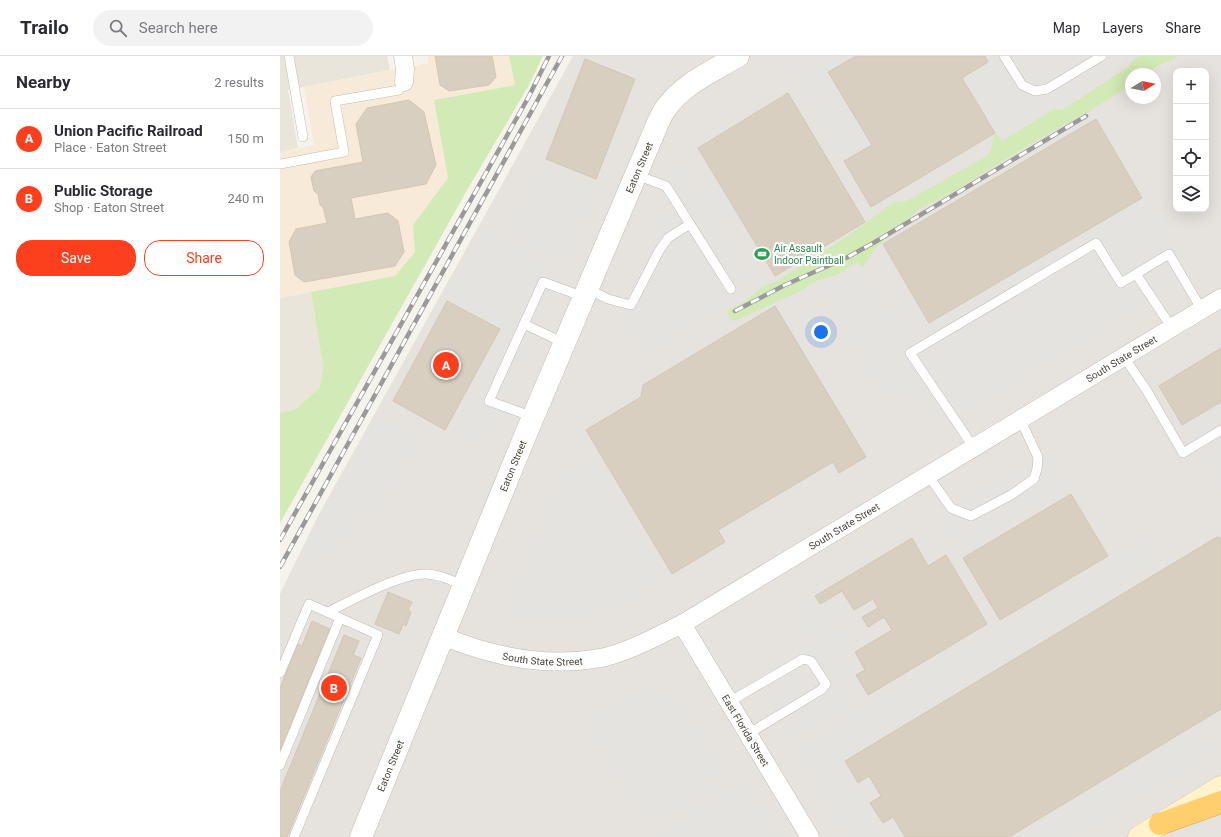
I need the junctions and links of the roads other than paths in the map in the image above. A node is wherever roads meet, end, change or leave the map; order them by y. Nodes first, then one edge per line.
1 (289, 56) edge
2 (403, 56) edge
3 (738, 56) edge
4 (1004, 56) edge
5 (1102, 56) edge
6 (404, 82) joint
7 (303, 137) dead end
8 (280, 164) edge
9 (636, 175) junction
10 (690, 224) junction
11 (1136, 274) junction
12 (731, 289) dead end
13 (586, 293) junction
14 (1221, 298) edge
15 (1202, 310) junction
16 (524, 324) junction
17 (1172, 328) junction
18 (565, 343) junction
19 (1124, 357) junction
20 (533, 417) junction
21 (1020, 419) junction
22 (1221, 430) edge
23 (974, 448) junction
24 (928, 475) junction
25 (463, 586) junction
26 (328, 612) junction
27 (340, 618) junction
28 (682, 624) junction
29 (442, 636) junction
30 (280, 673) edge
31 (729, 702) junction
32 (748, 734) junction
33 (280, 765) edge
34 (1221, 787) edge
35 (1221, 802) edge
36 (1160, 824) junction
37 (294, 837) edge
38 (361, 837) edge
39 (810, 837) edge
40 (1139, 837) edge

1 - 7 lane
2 - 6 street
3 - 9 street, Eaton Street
4 - 5 lane
6 - 8 lane
9 - 10 lane
9 - 13 street, Eaton Street
10 - 12 lane
10 - 13 lane
11 - 15 lane
11 - 17 lane
11 - 23 lane
13 - 16 lane
13 - 18 street, Eaton Street
14 - 15 street, South State Street
15 - 17 street, South State Street
16 - 18 lane
16 - 20 lane
17 - 19 street, South State Street
18 - 20 street, Eaton Street
19 - 21 street, South State Street
19 - 22 lane
20 - 25 street, Eaton Street
21 - 23 street, South State Street
21 - 24 lane
23 - 24 street, South State Street
24 - 28 street, South State Street
25 - 26 lane
25 - 29 street, Eaton Street
26 - 27 lane
26 - 30 lane
27 - 33 lane
27 - 37 lane
28 - 29 street, South State Street
28 - 31 street, East Florida Street
29 - 38 street, Eaton Street
31 - 32 street, East Florida Street
31 - 32 lane
32 - 39 street, East Florida Street
34 - 36 main road
35 - 36 highway
36 - 40 main road

